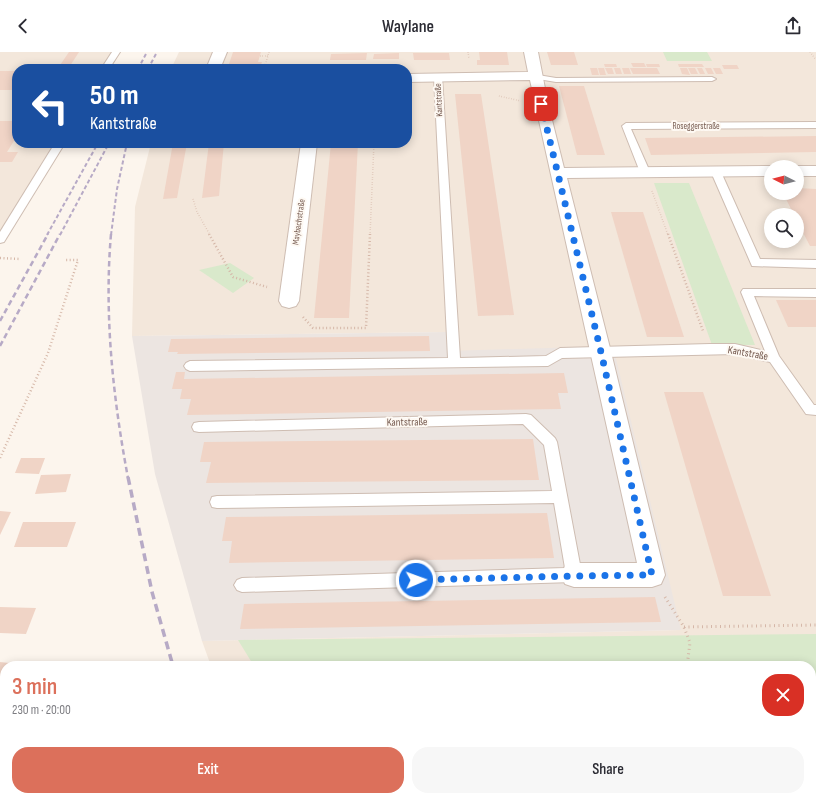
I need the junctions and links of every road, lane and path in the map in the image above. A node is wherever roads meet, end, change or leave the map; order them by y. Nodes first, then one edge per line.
1 (116, 52) edge
2 (220, 52) edge
3 (269, 52) edge
4 (531, 52) edge
5 (810, 52) edge
6 (260, 56) dead end
7 (268, 56) junction
8 (816, 60) edge
9 (108, 64) edge
10 (215, 64) edge
11 (266, 64) edge
12 (535, 76) junction
13 (438, 77) junction
14 (412, 78) edge
15 (712, 79) dead end
16 (816, 125) edge
17 (57, 148) edge
18 (308, 148) edge
19 (374, 148) edge
20 (804, 171) edge
21 (816, 171) edge
22 (645, 172) junction
23 (716, 172) junction
24 (764, 172) edge
25 (558, 173) junction
26 (193, 199) dead end
27 (0, 240) edge
28 (0, 258) edge
29 (21, 259) dead end
30 (66, 260) dead end
31 (816, 264) edge
32 (816, 293) edge
33 (289, 297) junction
34 (710, 348) junction
35 (601, 352) junction
36 (774, 358) junction
37 (454, 362) junction
38 (190, 366) dead end
39 (816, 410) edge
40 (199, 427) dead end
41 (0, 458) edge
42 (560, 497) junction
43 (217, 502) dead end
44 (652, 575) junction
45 (574, 576) junction
46 (242, 585) dead end
47 (816, 625) edge
48 (684, 627) junction
49 (688, 661) edge

1 - 9 lane
2 - 10 street
3 - 7 path
4 - 12 street
5 - 8 path
6 - 7 path
7 - 11 path
12 - 13 street
12 - 15 lane
12 - 25 street
13 - 14 street
13 - 37 lane, Kantstraße
16 - 22 lane, Roseggerstraße
17 - 27 lane
18 - 33 street, Maybachstraße
19 - 33 path
20 - 21 street
22 - 23 street
22 - 25 street
22 - 34 path
23 - 24 street
23 - 31 lane
25 - 35 street
26 - 33 path
28 - 29 path
30 - 41 path
32 - 36 lane
34 - 35 lane, Kantstraße
34 - 36 lane, Kantstraße
35 - 37 lane, Kantstraße
35 - 44 street
36 - 39 lane
37 - 38 lane, Kantstraße
40 - 42 lane, Kantstraße
42 - 43 lane
42 - 45 lane, Kantstraße
44 - 45 street
44 - 48 path
45 - 46 lane
47 - 48 path
48 - 49 path

